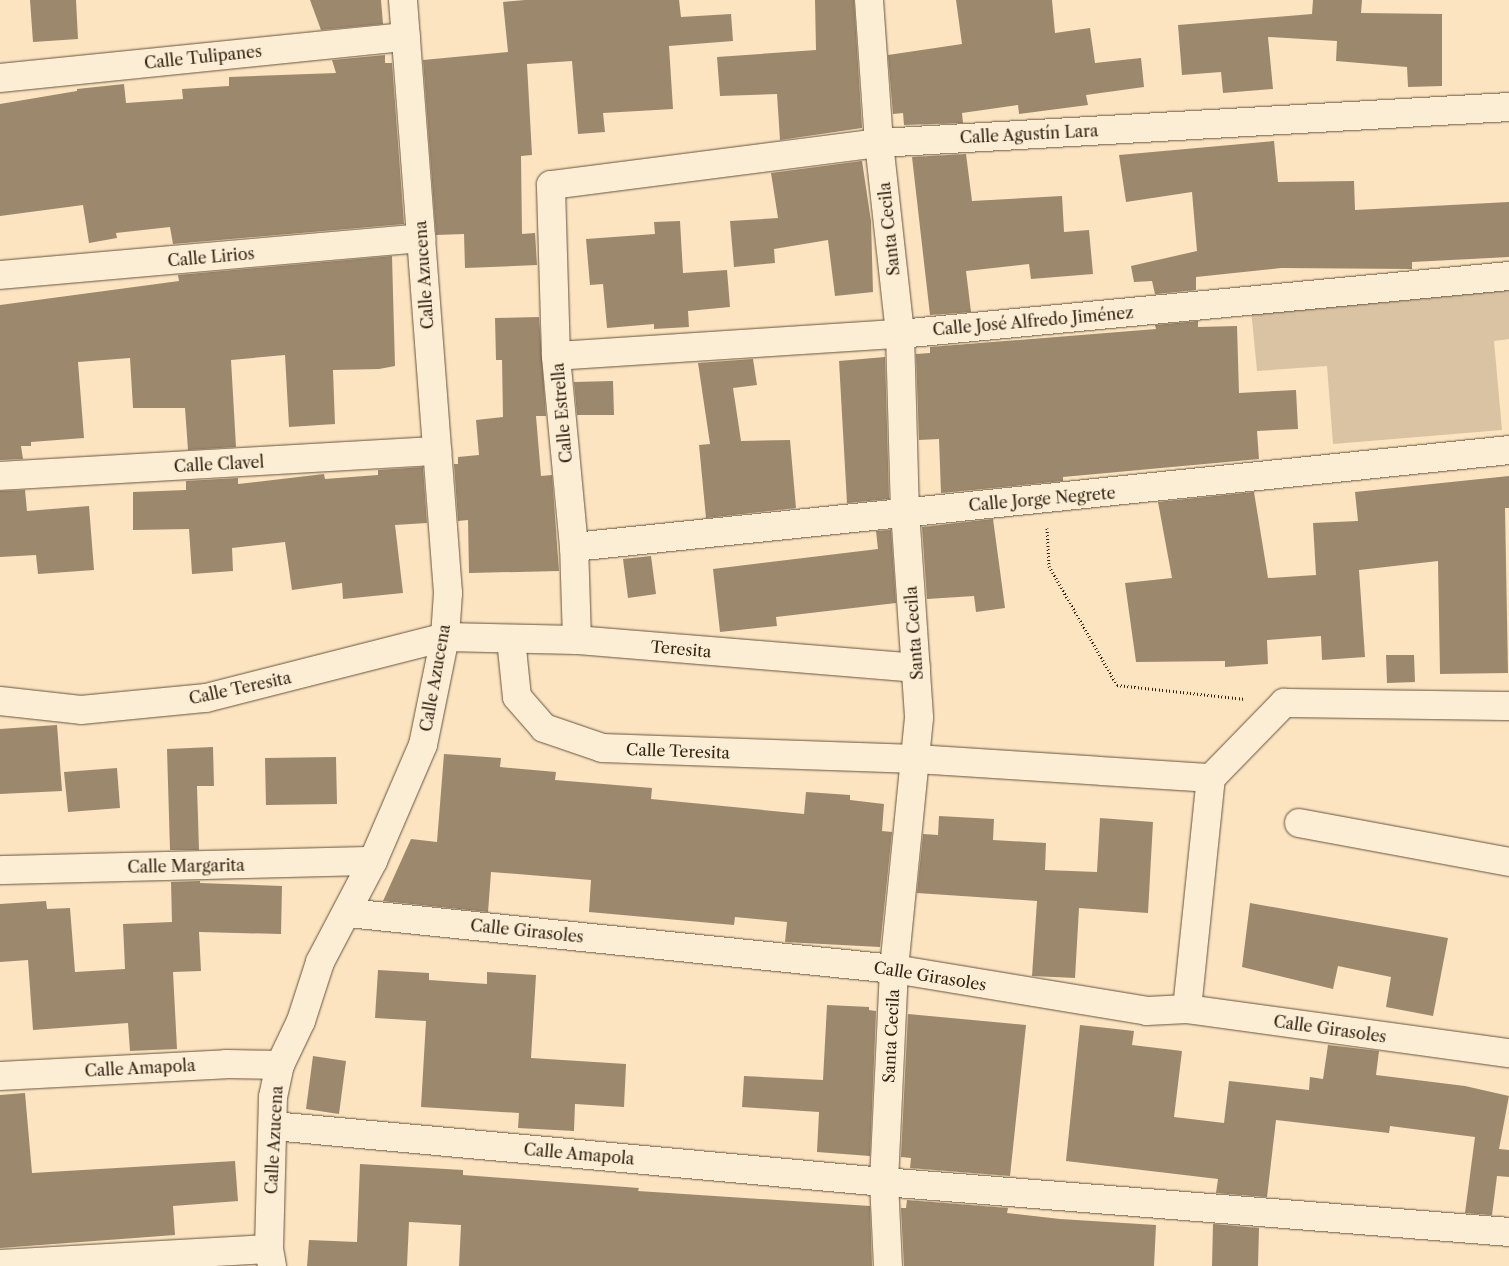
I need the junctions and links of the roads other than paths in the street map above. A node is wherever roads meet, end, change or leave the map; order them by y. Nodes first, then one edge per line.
1 (403, 0) edge
2 (870, 0) edge
3 (406, 37) junction
4 (0, 78) edge
5 (1509, 107) edge
6 (879, 143) junction
7 (550, 185) joint
8 (421, 238) junction
9 (0, 275) edge
10 (1509, 276) edge
11 (900, 334) junction
12 (556, 356) junction
13 (1509, 450) edge
14 (437, 451) junction
15 (0, 476) edge
16 (905, 511) junction
17 (574, 547) junction
18 (445, 637) junction
19 (511, 639) junction
20 (577, 640) junction
21 (916, 668) junction
22 (0, 701) edge
23 (1509, 706) edge
24 (916, 759) junction
25 (1211, 778) junction
26 (1299, 823) dead end
27 (372, 861) junction
28 (1509, 862) edge
29 (0, 870) edge
30 (348, 913) junction
31 (894, 969) junction
32 (1187, 1010) junction
33 (1509, 1053) edge
34 (280, 1065) junction
35 (0, 1076) edge
36 (273, 1126) junction
37 (884, 1182) junction
38 (1509, 1232) edge
39 (270, 1257) edge
40 (0, 1264) edge
41 (888, 1266) edge

1 - 3 street, Calle Azucena
2 - 6 street, Santa Cecila
3 - 4 street, Calle Tulipanes
3 - 8 street, Calle Azucena
5 - 6 street, Calle Agustín Lara
6 - 7 street, Calle Agustín Lara
6 - 11 street, Santa Cecila
7 - 12 street, Calle Estrella
8 - 9 street, Calle Lirios
8 - 14 street, Calle Azucena
10 - 11 street, Calle José Alfredo Jiménez
11 - 12 street, Calle José Alfredo Jiménez
11 - 16 street, Santa Cecila
12 - 17 street, Calle Estrella
13 - 16 street, Calle Jorge Negrete
14 - 15 street, Calle Clavel
14 - 18 street, Calle Azucena
16 - 17 street, Calle Jorge Negrete
16 - 21 street, Santa Cecila
17 - 20 street, Calle Estrella
18 - 19 street, Teresita
18 - 22 street, Calle Teresita
18 - 27 street, Calle Azucena
19 - 20 street, Teresita
19 - 24 street, Calle Teresita
20 - 21 street, Teresita
21 - 24 street, Santa Cecila
23 - 25 street
24 - 25 street, Calle Teresita
24 - 31 street, Santa Cecila
25 - 32 street
26 - 28 street
27 - 29 street, Calle Margarita
27 - 30 street, Calle Azucena
30 - 31 street, Calle Girasoles
30 - 34 street, Calle Azucena
31 - 32 street, Calle Girasoles
31 - 37 street, Santa Cecila
32 - 33 street, Calle Girasoles
34 - 35 street, Calle Amapola
34 - 36 street, Calle Azucena
36 - 37 street, Calle Amapola
36 - 39 street, Calle Azucena
37 - 38 street, Calle Amapola
37 - 41 street, Santa Cecila
39 - 40 street

